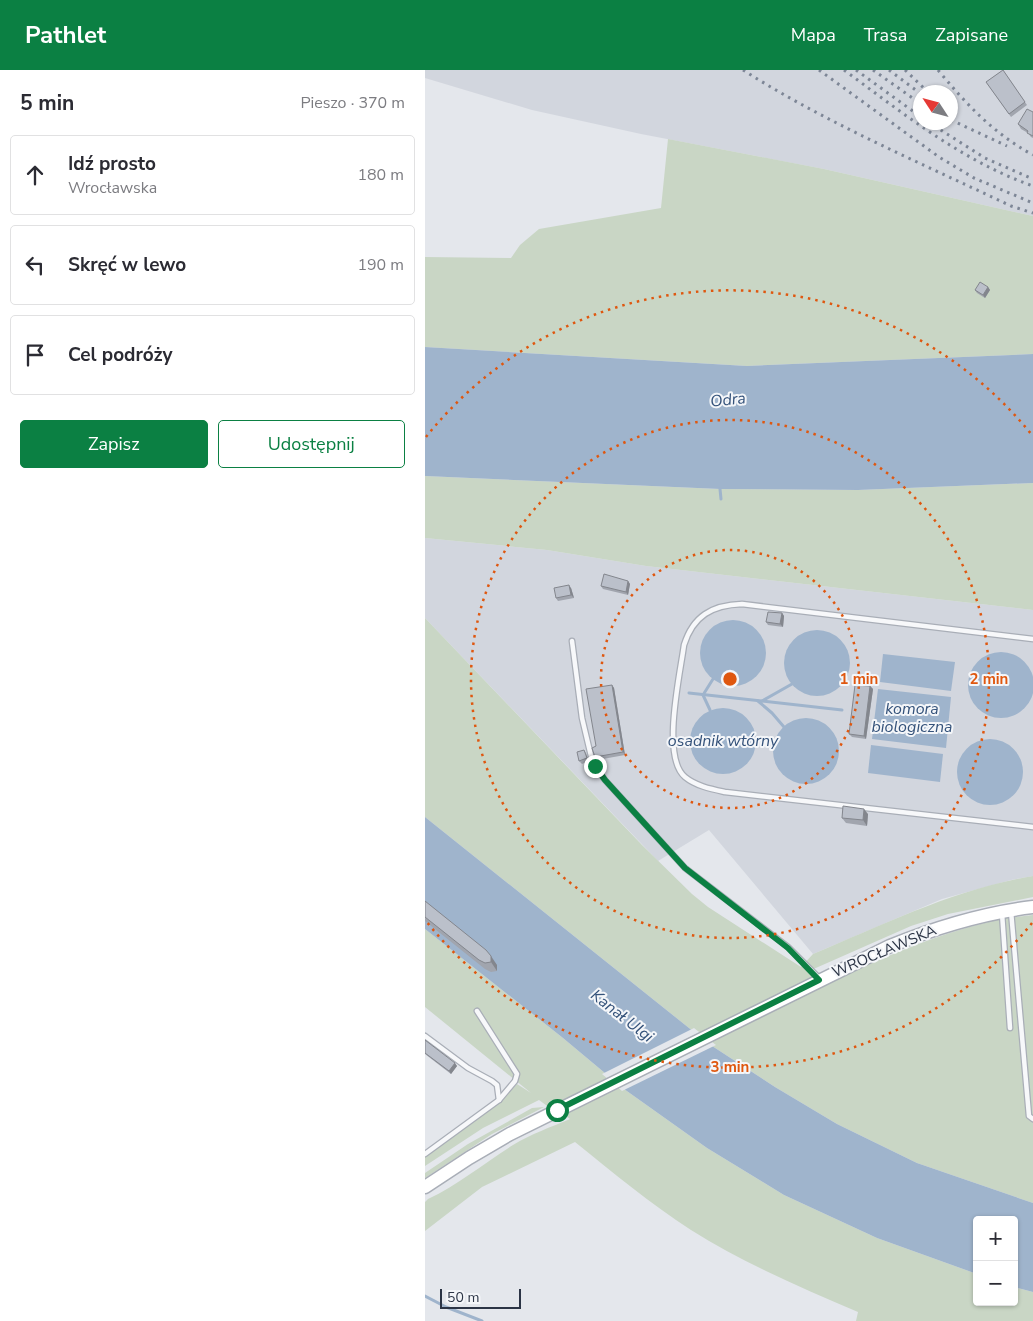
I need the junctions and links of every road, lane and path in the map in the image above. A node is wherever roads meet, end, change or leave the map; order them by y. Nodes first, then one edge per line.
1 (1033, 639) edge
2 (572, 641) dead end
3 (1033, 827) edge
4 (1033, 907) edge
5 (1007, 911) junction
6 (819, 980) junction
7 (477, 1011) dead end
8 (1010, 1028) dead end
9 (425, 1036) edge
10 (499, 1100) junction
11 (1033, 1119) edge
12 (425, 1154) edge
13 (425, 1187) edge

1 - 3 lane
2 - 6 lane
4 - 5 main road, WROCŁAWSKA
5 - 6 main road, WROCŁAWSKA
5 - 8 lane
5 - 11 lane
6 - 13 main road, WROCŁAWSKA
7 - 10 lane
9 - 10 lane
10 - 12 lane

